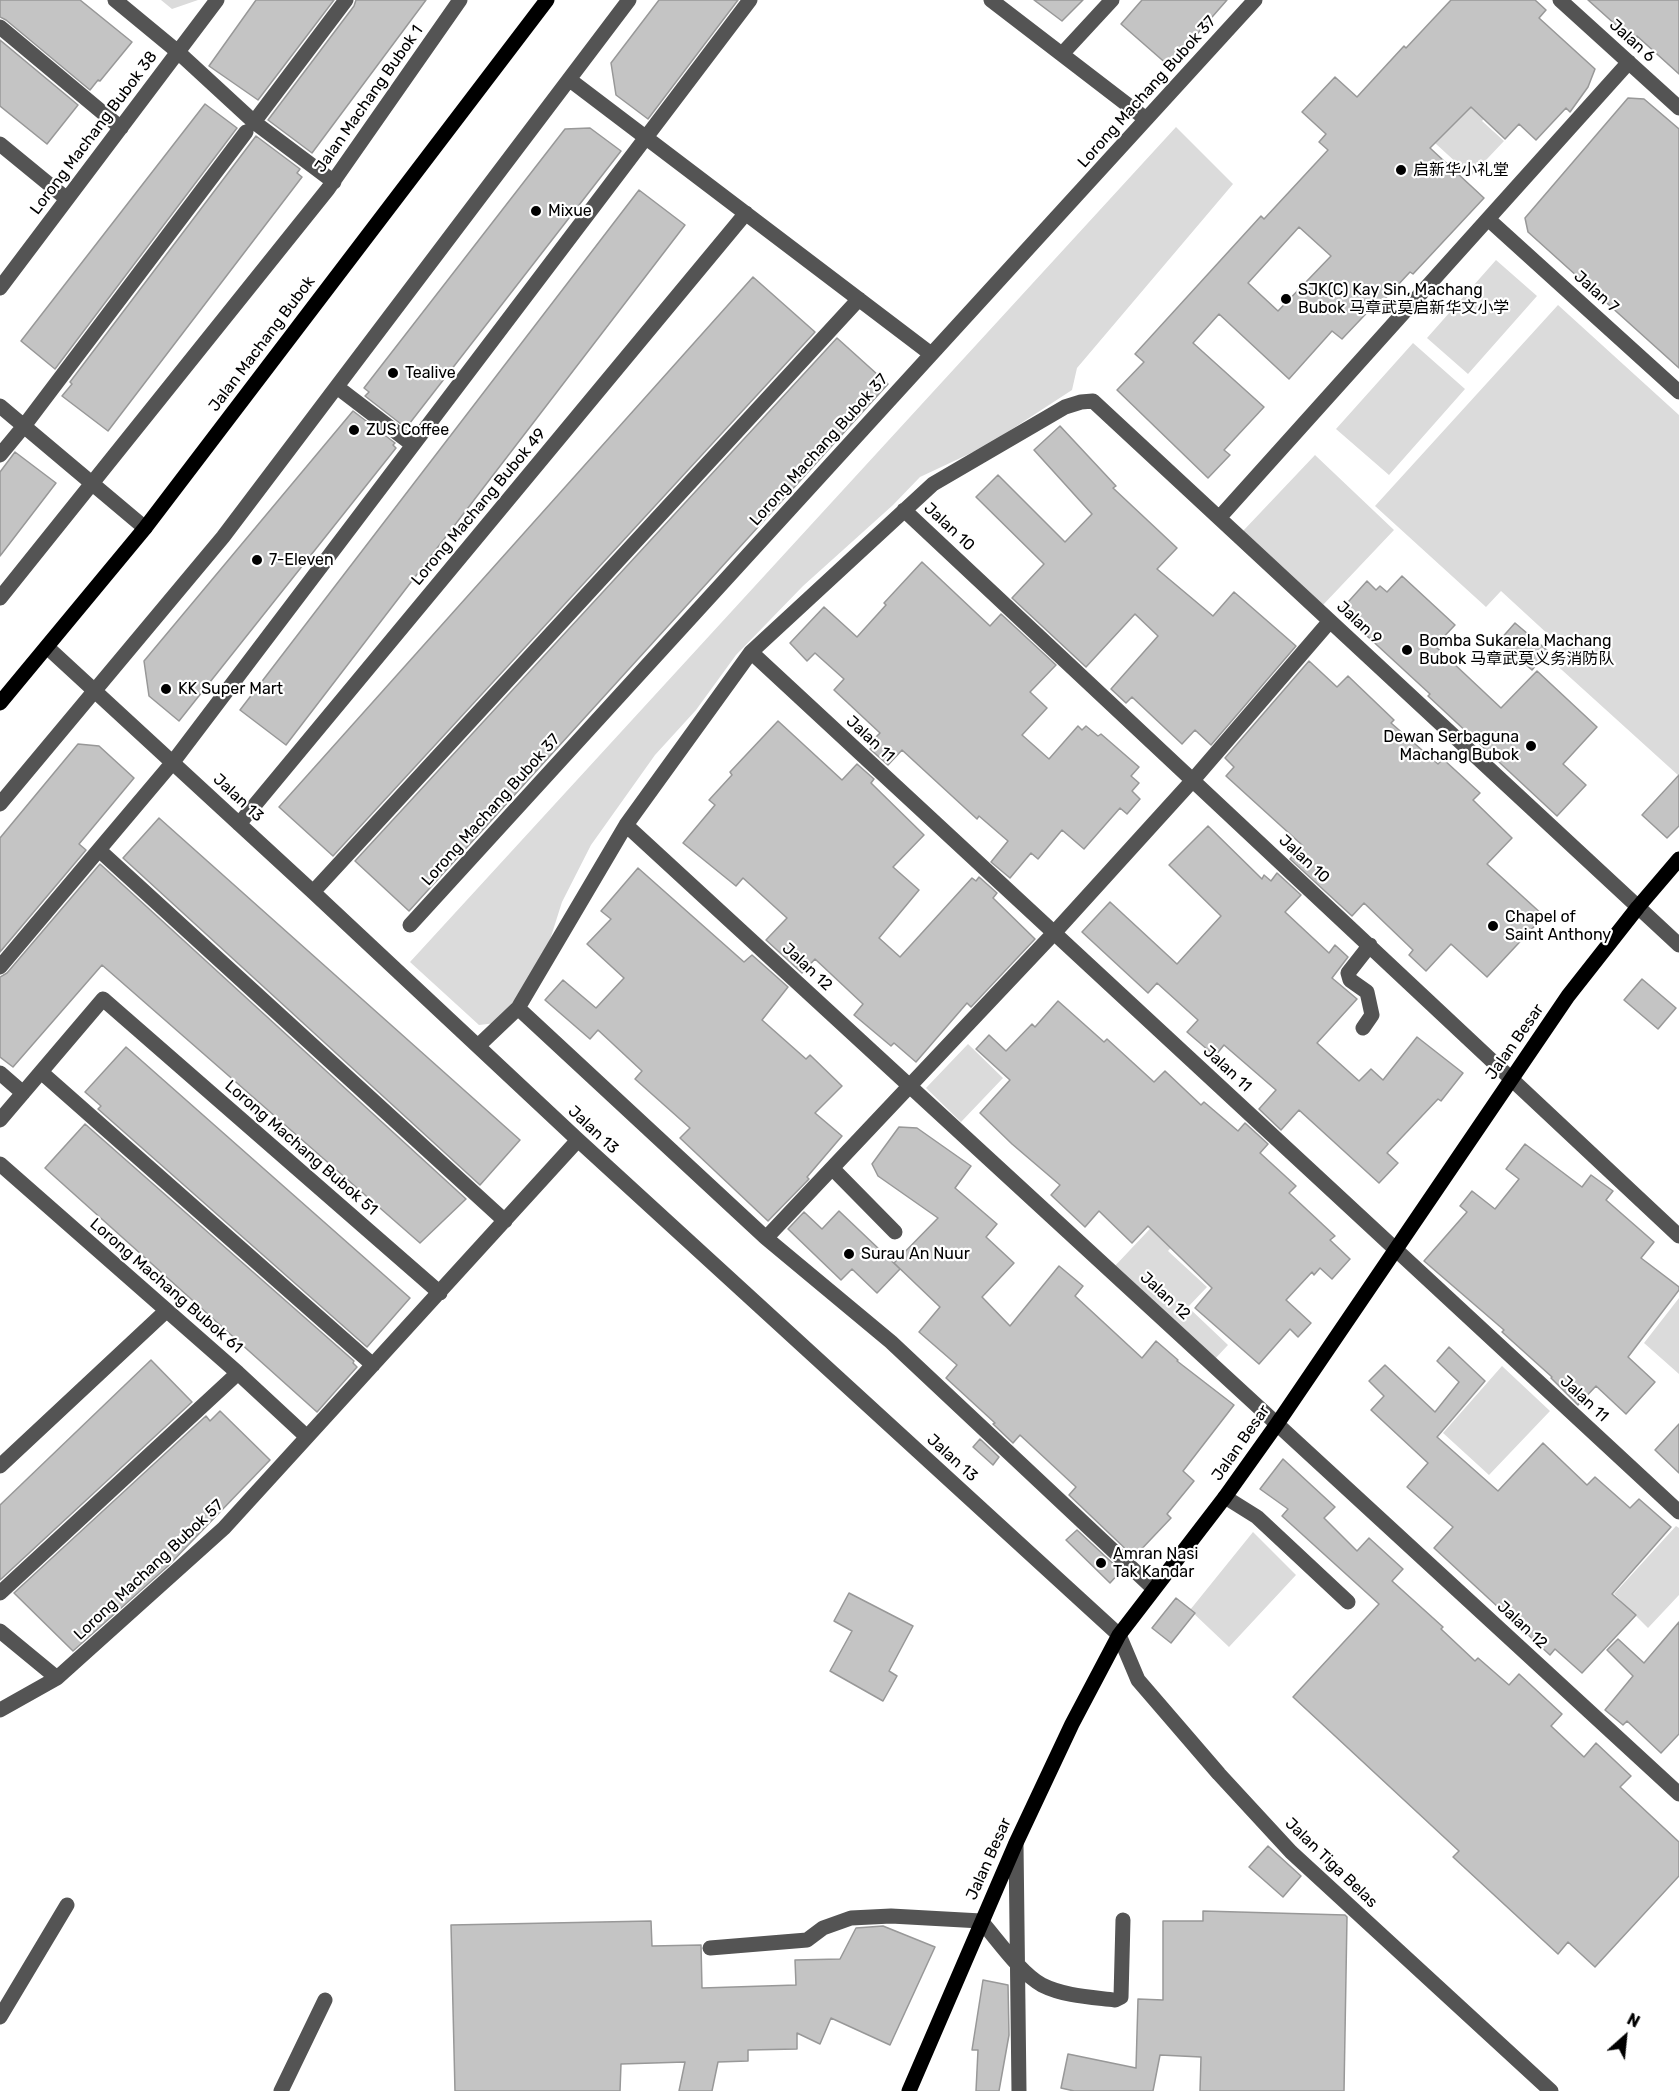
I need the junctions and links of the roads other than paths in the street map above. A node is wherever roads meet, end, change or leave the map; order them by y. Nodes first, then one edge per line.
1 (115, 0) edge
2 (217, 0) edge
3 (346, 0) edge
4 (460, 0) edge
5 (547, 0) edge
6 (629, 0) edge
7 (750, 0) edge
8 (991, 0) edge
9 (1112, 0) edge
10 (1255, 0) edge
11 (1560, 0) edge
12 (0, 27) edge
13 (178, 52) junction
14 (1062, 54) junction
15 (1629, 62) junction
16 (570, 80) junction
17 (1679, 108) edge
18 (1146, 119) junction
19 (250, 127) junction
20 (121, 128) junction
21 (646, 138) junction
22 (0, 144) edge
23 (331, 185) junction
24 (67, 199) junction
25 (746, 213) junction
26 (1488, 219) junction
27 (1, 285) edge
28 (859, 298) junction
29 (932, 354) junction
30 (337, 387) junction
31 (1679, 392) edge
32 (0, 406) edge
33 (24, 426) junction
34 (413, 445) junction
35 (0, 455) edge
36 (93, 484) junction
37 (904, 510) junction
38 (1219, 518) junction
39 (145, 528) junction
40 (0, 598) edge
41 (1330, 621) junction
42 (47, 647) junction
43 (751, 652) junction
44 (94, 690) junction
45 (0, 704) edge
46 (172, 762) junction
47 (1193, 780) junction
48 (0, 804) edge
49 (239, 824) junction
50 (626, 825) junction
51 (99, 850) junction
52 (1679, 859) edge
53 (313, 892) junction
54 (1638, 907) junction
55 (410, 926) dead end
56 (1054, 933) junction
57 (1370, 945) junction
58 (1679, 945) edge
59 (0, 967) edge
60 (518, 1008) junction
61 (1363, 1028) dead end
62 (477, 1046) junction
63 (41, 1072) junction
64 (0, 1073) edge
65 (1512, 1077) junction
66 (909, 1085) junction
67 (23, 1093) junction
68 (0, 1120) edge
69 (578, 1140) junction
70 (0, 1164) edge
71 (832, 1168) junction
72 (505, 1221) junction
73 (895, 1232) dead end
74 (1679, 1236) edge
75 (766, 1238) junction
76 (1396, 1250) junction
77 (440, 1293) junction
78 (166, 1311) junction
79 (373, 1365) junction
80 (238, 1373) junction
81 (1277, 1424) junction
82 (307, 1437) junction
83 (0, 1466) edge
84 (1225, 1497) junction
85 (1679, 1512) edge
86 (1153, 1588) junction
87 (0, 1593) edge
88 (1348, 1602) dead end
89 (0, 1631) edge
90 (1119, 1635) junction
91 (57, 1678) junction
92 (0, 1710) edge
93 (1679, 1794) edge
94 (1016, 1842) junction
95 (67, 1905) dead end
96 (1123, 1920) dead end
97 (981, 1921) junction
98 (710, 1948) dead end
99 (1018, 1965) junction
100 (325, 2000) dead end
101 (0, 2017) edge
102 (281, 2091) edge
103 (909, 2091) edge
104 (1019, 2091) edge
105 (1551, 2091) edge

1 - 13 street
2 - 13 street, Lorong Machang Bubok 38
3 - 19 street
4 - 23 street, Jalan Machang Bubok 1
5 - 39 main road, Jalan Machang Bubok
6 - 16 street
7 - 21 street
8 - 14 street
9 - 14 street
10 - 18 street, Lorong Machang Bubok 37
11 - 15 street, Jalan 6
12 - 20 street
13 - 19 street
13 - 20 street, Lorong Machang Bubok 38
14 - 18 street
15 - 17 street, Jalan 6
15 - 26 street
16 - 21 street
16 - 30 street
18 - 29 street, Lorong Machang Bubok 37
19 - 23 street
19 - 33 street
20 - 24 street, Lorong Machang Bubok 38
21 - 25 street
21 - 34 street
22 - 24 street
23 - 36 street, Jalan Machang Bubok 1
24 - 27 street, Lorong Machang Bubok 38
25 - 28 street
25 - 49 street, Lorong Machang Bubok 49
26 - 31 street, Jalan 7
26 - 38 street
28 - 29 street
28 - 53 street
29 - 55 street, Lorong Machang Bubok 37
30 - 34 street
30 - 44 street
32 - 33 street
33 - 35 street
33 - 36 street
34 - 46 street
36 - 39 street
36 - 40 street
37 - 38 street, Jalan 9
37 - 43 street
37 - 47 street, Jalan 10
38 - 41 street, Jalan 9
39 - 42 main road, Jalan Machang Bubok
41 - 47 street
41 - 54 street, Jalan 9
42 - 44 street, Jalan 13
42 - 45 main road, Jalan Machang Bubok
43 - 50 street
43 - 56 street, Jalan 11
44 - 46 street, Jalan 13
44 - 48 street
46 - 49 street, Jalan 13
46 - 51 street
47 - 56 street
47 - 57 street, Jalan 10
49 - 53 street, Jalan 13
50 - 60 street
50 - 66 street, Jalan 12
51 - 59 street
51 - 72 street
52 - 54 main road, Jalan Besar
53 - 62 street, Jalan 13
54 - 58 street, Jalan 9
54 - 65 main road, Jalan Besar
56 - 66 street
56 - 76 street, Jalan 11
57 - 61 street
57 - 65 street, Jalan 10
60 - 62 street
60 - 75 street
62 - 69 street, Jalan 13
63 - 67 street, Lorong Machang Bubok 51
63 - 77 street, Lorong Machang Bubok 51
63 - 79 street
64 - 67 street
65 - 74 street, Jalan 10
65 - 76 main road, Jalan Besar
66 - 71 street
66 - 81 street, Jalan 12
67 - 68 street, Lorong Machang Bubok 51
69 - 72 street
69 - 90 street, Jalan 13
70 - 78 street, Lorong Machang Bubok 61
71 - 73 street
71 - 75 street
72 - 77 street
75 - 86 street
76 - 81 main road, Jalan Besar
76 - 85 street, Jalan 11
77 - 79 street, Lorong Machang Bubok 57
78 - 80 street, Lorong Machang Bubok 61
78 - 83 street
79 - 82 street, Lorong Machang Bubok 57
80 - 82 street, Lorong Machang Bubok 61
80 - 87 street
81 - 84 main road, Jalan Besar
81 - 93 street, Jalan 12
82 - 91 street, Lorong Machang Bubok 57
84 - 86 main road, Jalan Besar
84 - 88 street
86 - 90 main road, Jalan Besar
89 - 91 street
90 - 94 main road, Jalan Besar
90 - 105 street, Jalan Tiga Belas
91 - 92 street, Lorong Machang Bubok 57
94 - 97 main road, Jalan Besar
94 - 99 street
95 - 101 street
96 - 99 street
97 - 98 street
97 - 99 street
97 - 103 main road, Jalan Besar
99 - 104 street
100 - 102 street

